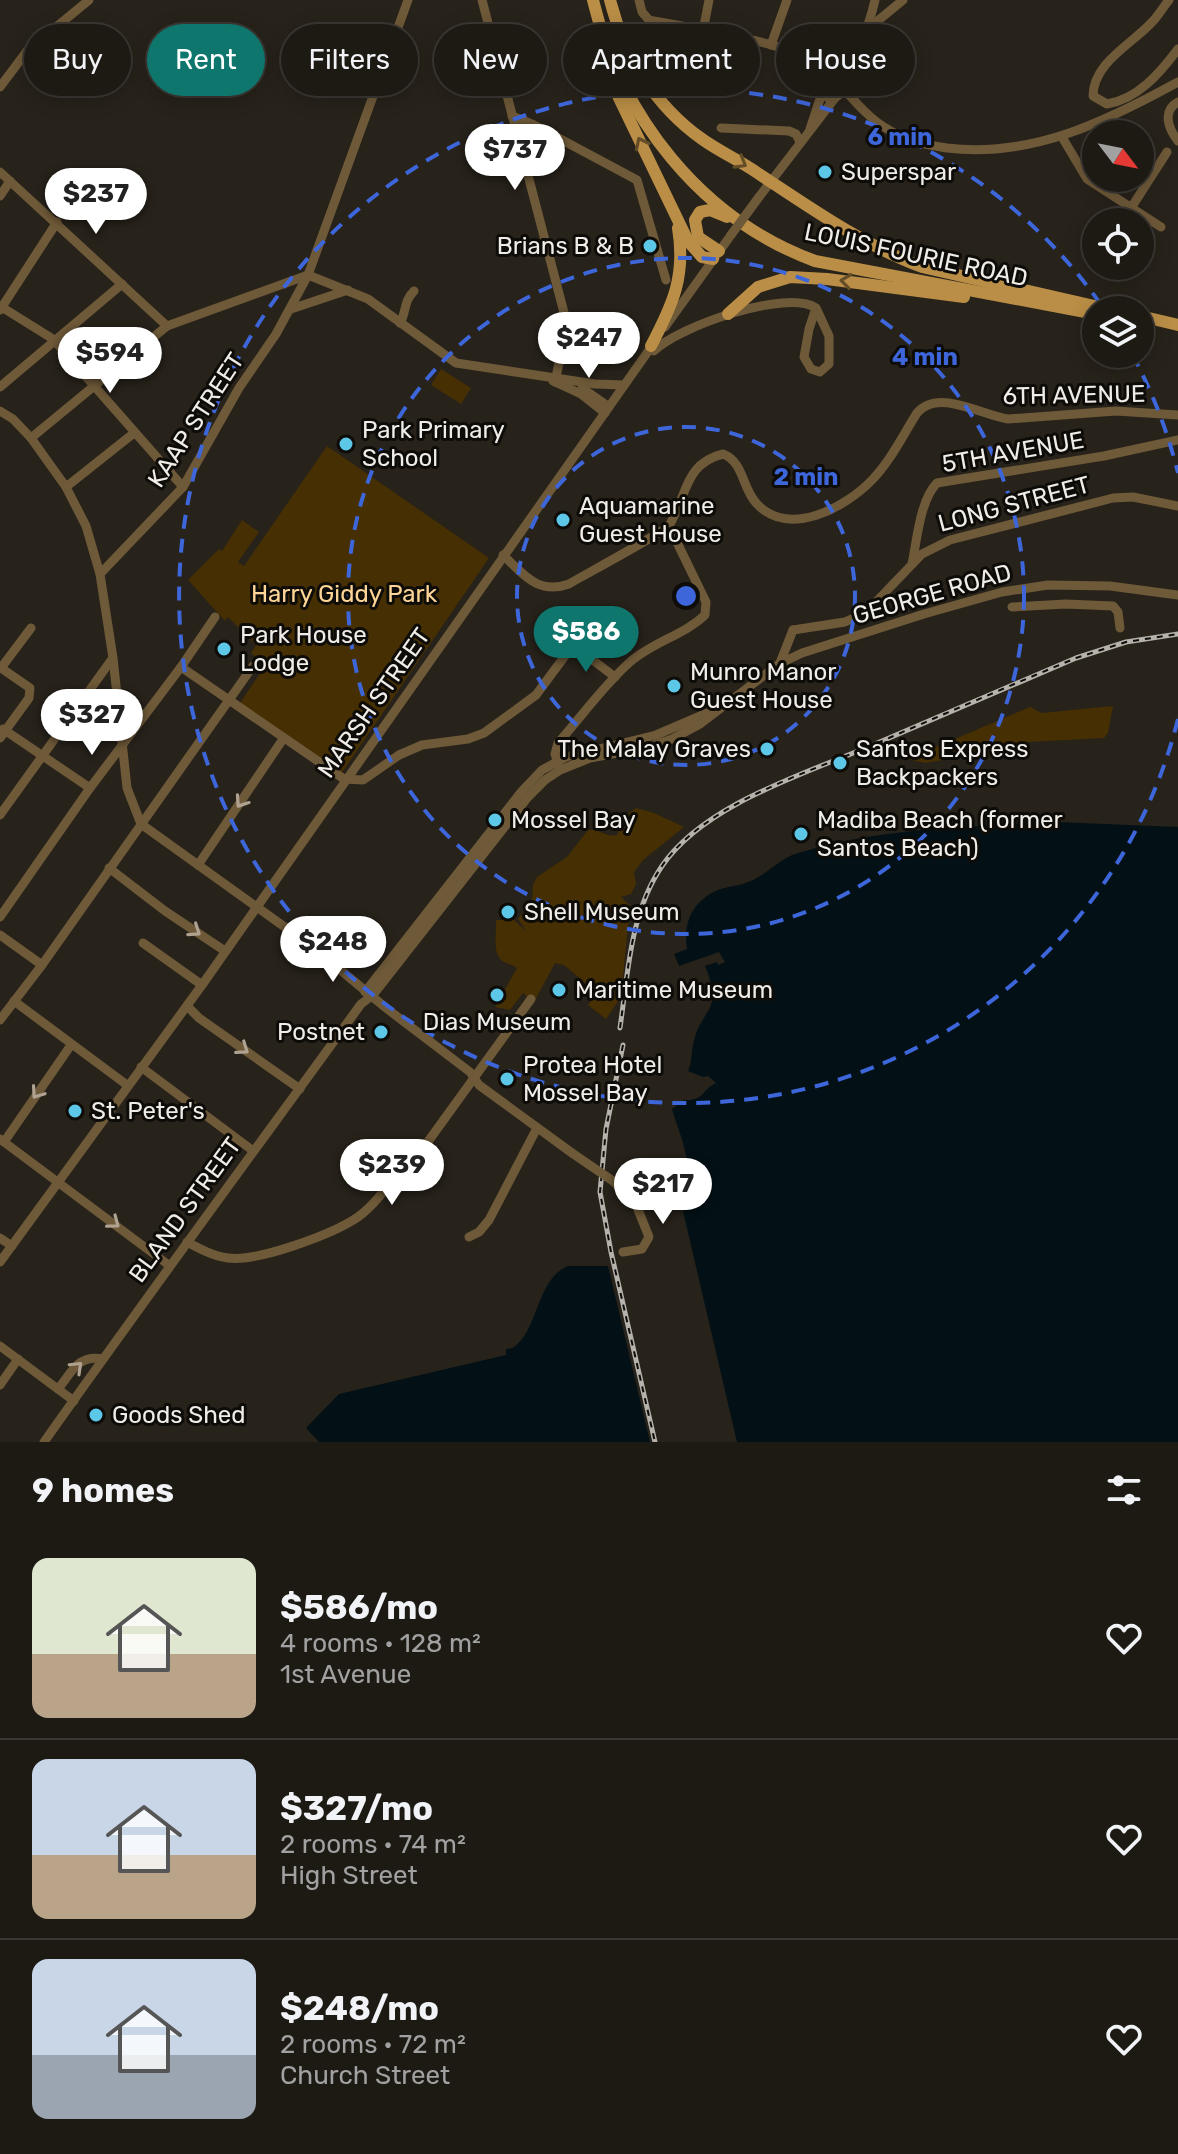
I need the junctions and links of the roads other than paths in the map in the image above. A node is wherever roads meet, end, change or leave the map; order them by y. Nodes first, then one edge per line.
1 (89, 0) edge
2 (408, 0) edge
3 (482, 0) edge
4 (594, 0) edge
5 (610, 0) edge
6 (639, 0) edge
7 (709, 0) edge
8 (787, 0) edge
9 (875, 0) edge
10 (903, 0) edge
11 (1169, 0) edge
12 (669, 24) edge
13 (704, 24) edge
14 (870, 24) edge
15 (874, 24) edge
16 (760, 43) edge
17 (771, 45) junction
18 (776, 47) edge
19 (1178, 49) edge
20 (1178, 82) edge
21 (0, 87) edge
22 (819, 96) edge
23 (837, 96) edge
24 (845, 96) edge
25 (1178, 102) edge
26 (512, 116) junction
27 (721, 128) dead end
28 (810, 129) junction
29 (1062, 137) junction
30 (1178, 141) edge
31 (800, 142) junction
32 (1167, 152) dead end
33 (0, 172) edge
34 (10, 181) junction
35 (770, 182) junction
36 (0, 196) edge
37 (1131, 208) joint
38 (676, 213) junction
39 (57, 222) junction
40 (1154, 223) edge
41 (1161, 227) dead end
42 (754, 232) junction
43 (716, 255) junction
44 (308, 275) junction
45 (666, 280) dead end
46 (122, 284) junction
47 (348, 290) junction
48 (414, 291) dead end
49 (1035, 302) junction
50 (1082, 303) edge
51 (1, 308) edge
52 (816, 308) junction
53 (290, 309) junction
54 (1082, 311) edge
55 (728, 314) junction
56 (1154, 320) edge
57 (400, 323) junction
58 (1154, 324) edge
59 (167, 326) junction
60 (1178, 327) edge
61 (663, 329) junction
62 (681, 332) junction
63 (53, 339) junction
64 (651, 346) junction
65 (633, 372) junction
66 (552, 379) junction
67 (567, 379) junction
68 (624, 385) junction
69 (94, 386) junction
70 (0, 387) edge
71 (607, 410) junction
72 (0, 411) edge
73 (1178, 415) edge
74 (134, 433) junction
75 (31, 438) junction
76 (1178, 440) edge
77 (66, 487) junction
78 (183, 487) junction
79 (1178, 506) edge
80 (669, 526) junction
81 (503, 555) junction
82 (912, 564) junction
83 (100, 574) junction
84 (1178, 595) edge
85 (1012, 607) dead end
86 (215, 617) dead end
87 (31, 628) dead end
88 (1120, 628) dead end
89 (793, 630) junction
90 (802, 653) junction
91 (113, 658) junction
92 (779, 664) junction
93 (253, 666) dead end
94 (181, 667) junction
95 (615, 677) junction
96 (229, 701) junction
97 (119, 720) junction
98 (136, 726) junction
99 (2, 732) edge
100 (568, 732) junction
101 (283, 739) junction
102 (558, 743) junction
103 (121, 745) junction
104 (43, 757) junction
105 (571, 760) junction
106 (558, 765) junction
107 (542, 770) junction
108 (344, 779) junction
109 (90, 788) junction
110 (0, 815) edge
111 (141, 824) junction
112 (198, 865) junction
113 (109, 868) junction
114 (256, 907) junction
115 (0, 917) edge
116 (0, 935) edge
117 (143, 943) dead end
118 (225, 951) junction
119 (42, 965) junction
120 (202, 985) junction
121 (370, 992) junction
122 (531, 999) dead end
123 (14, 1001) junction
124 (187, 1006) junction
125 (0, 1020) edge
126 (71, 1045) junction
127 (141, 1067) junction
128 (475, 1078) junction
129 (127, 1085) junction
130 (300, 1089) junction
131 (537, 1128) junction
132 (2, 1140) edge
133 (252, 1150) junction
134 (58, 1181) junction
135 (469, 1237) dead end
136 (0, 1238) edge
137 (187, 1242) junction
138 (12, 1246) junction
139 (623, 1252) dead end
140 (0, 1262) edge
141 (170, 1266) junction
142 (0, 1346) edge
143 (18, 1359) junction
144 (103, 1359) junction
145 (0, 1385) edge
146 (58, 1389) junction
147 (74, 1401) junction
148 (44, 1442) edge

1 - 21 street
2 - 44 street, KAAP STREET
3 - 26 street
38 -> 4 main road
4 - 42 main road, LOUIS FOURIE ROAD
5 -> 35 main road
6 - 12 street
7 - 13 street
8 - 17 street
9 - 14 street
10 - 15 street
11 - 19 street
16 - 17 street
17 - 18 street
20 - 29 street
22 - 28 street, MARSH STREET
23 - 28 street, MARSH STREET
24 - 29 street
25 - 30 street
26 - 45 street
26 - 66 street
27 - 31 street
28 - 31 street, MARSH STREET
29 - 37 street
31 - 35 street, MARSH STREET
32 - 37 street
33 - 34 street
34 - 36 street
34 - 39 street
35 - 43 street, MARSH STREET, bridge
35 - 50 main road
38 - 43 main road
38 - 64 main road
39 - 46 street
39 - 51 street
40 - 41 street
42 - 43 main road
42 - 49 main road, LOUIS FOURIE ROAD
43 - 61 street, MARSH STREET
44 - 47 street
44 - 53 street, KAAP STREET
44 - 59 street
46 - 59 street
46 - 63 street
47 - 53 street
47 - 57 street
48 - 57 street
49 - 54 main road, LOUIS FOURIE ROAD
49 -> 55 main road
51 - 63 street
52 - 52 street
52 - 55 street
53 - 78 street, KAAP STREET
55 - 62 street
56 - 60 main road
57 - 66 street
58 - 60 main road
59 - 69 street
61 - 62 street
61 - 64 street, MARSH STREET
62 - 65 street
63 - 69 street
63 - 70 street
64 - 65 street, MARSH STREET
65 - 68 street, MARSH STREET
66 - 67 street
66 - 71 street
67 - 68 street
67 - 71 street
68 - 71 street, MARSH STREET
69 - 74 street
69 - 75 street
71 - 81 street, MARSH STREET
72 - 75 street
73 - 80 street, 6TH AVENUE
74 - 77 street
74 - 78 street
75 - 77 street
76 - 82 street, 5TH AVENUE
77 - 83 street
78 - 83 street, KAAP STREET
79 - 82 street, LONG STREET
80 - 81 street
80 - 95 street
81 - 108 street, MARSH STREET
82 - 89 street, LONG STREET
83 - 91 street
84 - 90 street, GEORGE ROAD
85 - 88 street
86 - 94 street
87 - 99 street
89 - 90 street
89 - 92 street
90 - 92 street, GEORGE ROAD
91 - 97 street
91 - 104 street
92 - 105 street, GEORGE ROAD
93 - 96 street
94 - 96 street
94 - 98 street
95 - 100 street
95 - 108 street
96 - 101 street
96 - 111 street
97 - 98 street
97 - 103 street
98 - 103 street
99 - 104 street
100 - 102 street
100 - 105 street
101 - 108 street
101 -> 112 street
102 - 106 street
102 - 107 street
103 - 109 street
103 - 111 street
104 - 109 street
104 - 110 street
105 - 106 street, GEORGE ROAD
106 - 107 street, GEORGE ROAD
106 - 121 street, GEORGE ROAD
107 - 121 street, GEORGE ROAD
108 - 114 street, MARSH STREET
109 - 115 street
111 - 112 street
111 - 113 street
112 - 114 street
113 -> 118 street
113 - 119 street
114 - 118 street, MARSH STREET
114 - 121 street
116 - 119 street
117 - 120 street
118 - 120 street, MARSH STREET
119 - 123 street
120 - 124 street, MARSH STREET
121 - 128 street
121 - 130 street, BLAND STREET
122 - 128 street
123 - 125 street
123 - 126 street
124 - 127 street, MARSH STREET
124 -> 130 street
126 - 129 street
126 -> 132 street
127 - 129 street, MARSH STREET
127 - 133 street
128 - 131 street
128 - 137 street
129 - 134 street, MARSH STREET
130 - 133 street, BLAND STREET
131 - 135 street
131 - 139 street, bridge
132 - 134 street
133 - 137 street, BLAND STREET
134 - 138 street, MARSH STREET
134 -> 141 street
136 - 138 street
137 - 141 street, BLAND STREET
138 - 140 street, MARSH STREET
141 - 144 street, BLAND STREET
142 - 143 street
143 - 145 street
143 - 146 street
146 -> 144 street
144 - 147 street, BLAND STREET
146 - 147 street
147 - 148 street, BLAND STREET

